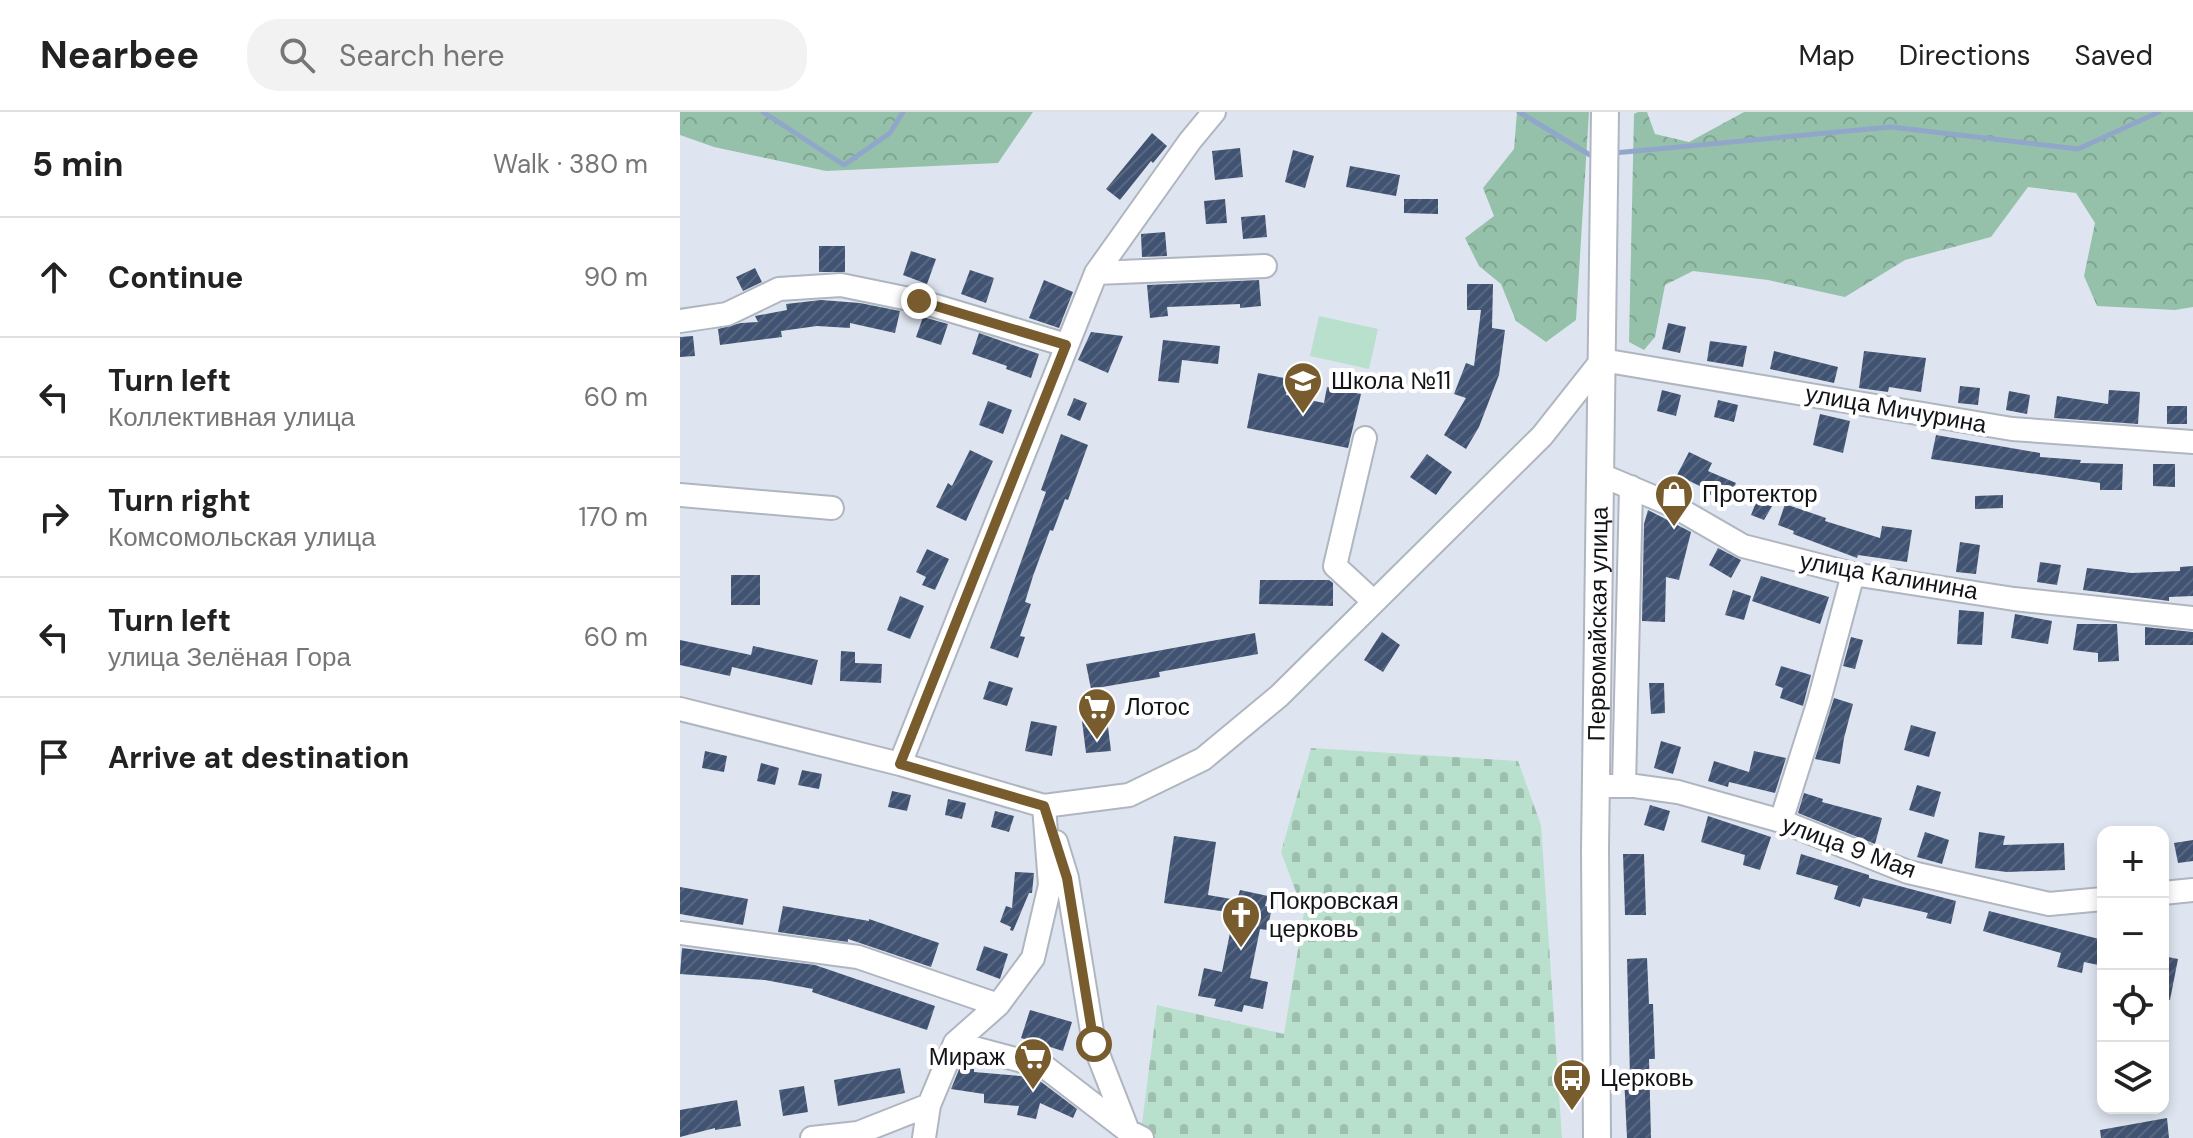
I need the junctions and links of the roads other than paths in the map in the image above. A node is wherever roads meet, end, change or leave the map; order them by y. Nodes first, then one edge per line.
1 (1214, 112) edge
2 (1605, 112) edge
3 (1265, 266) dead end
4 (1096, 273) junction
5 (680, 321) edge
6 (1066, 345) junction
7 (1602, 360) junction
8 (1365, 438) dead end
9 (2193, 442) edge
10 (1601, 475) junction
11 (1631, 487) junction
12 (680, 495) edge
13 (832, 508) dead end
14 (1853, 574) junction
15 (1373, 601) junction
16 (2193, 618) edge
17 (680, 709) edge
18 (900, 764) junction
19 (1596, 786) junction
20 (1624, 786) junction
21 (1044, 806) junction
22 (1781, 821) junction
23 (2193, 890) edge
24 (2169, 892) edge
25 (2097, 900) edge
26 (680, 933) edge
27 (998, 1005) junction
28 (955, 1043) junction
29 (929, 1105) junction
30 (1135, 1134) edge
31 (812, 1138) edge
32 (924, 1138) edge
33 (1597, 1138) edge

1 - 4 street
2 - 7 main road, Первомайская улица
3 - 4 street
4 - 6 street
5 - 6 street
6 - 18 street
7 - 9 street, улица Мичурина
7 - 10 main road, Первомайская улица
7 - 15 street
8 - 15 street
10 - 11 street, улица Калинина
10 - 19 main road, Первомайская улица
11 - 14 street, улица Калинина
11 - 20 street
12 - 13 street
14 - 16 street, улица Калинина
14 - 22 street
15 - 21 street
17 - 18 street
18 - 21 street
19 - 20 street, улица 9 Мая
19 - 33 main road, Первомайская улица
20 - 22 street, улица 9 Мая
21 - 27 street
21 - 30 street
22 - 25 street, улица 9 Мая
23 - 24 street
26 - 27 street
27 - 28 street
28 - 29 street
28 - 30 street
29 - 31 street
29 - 32 street

